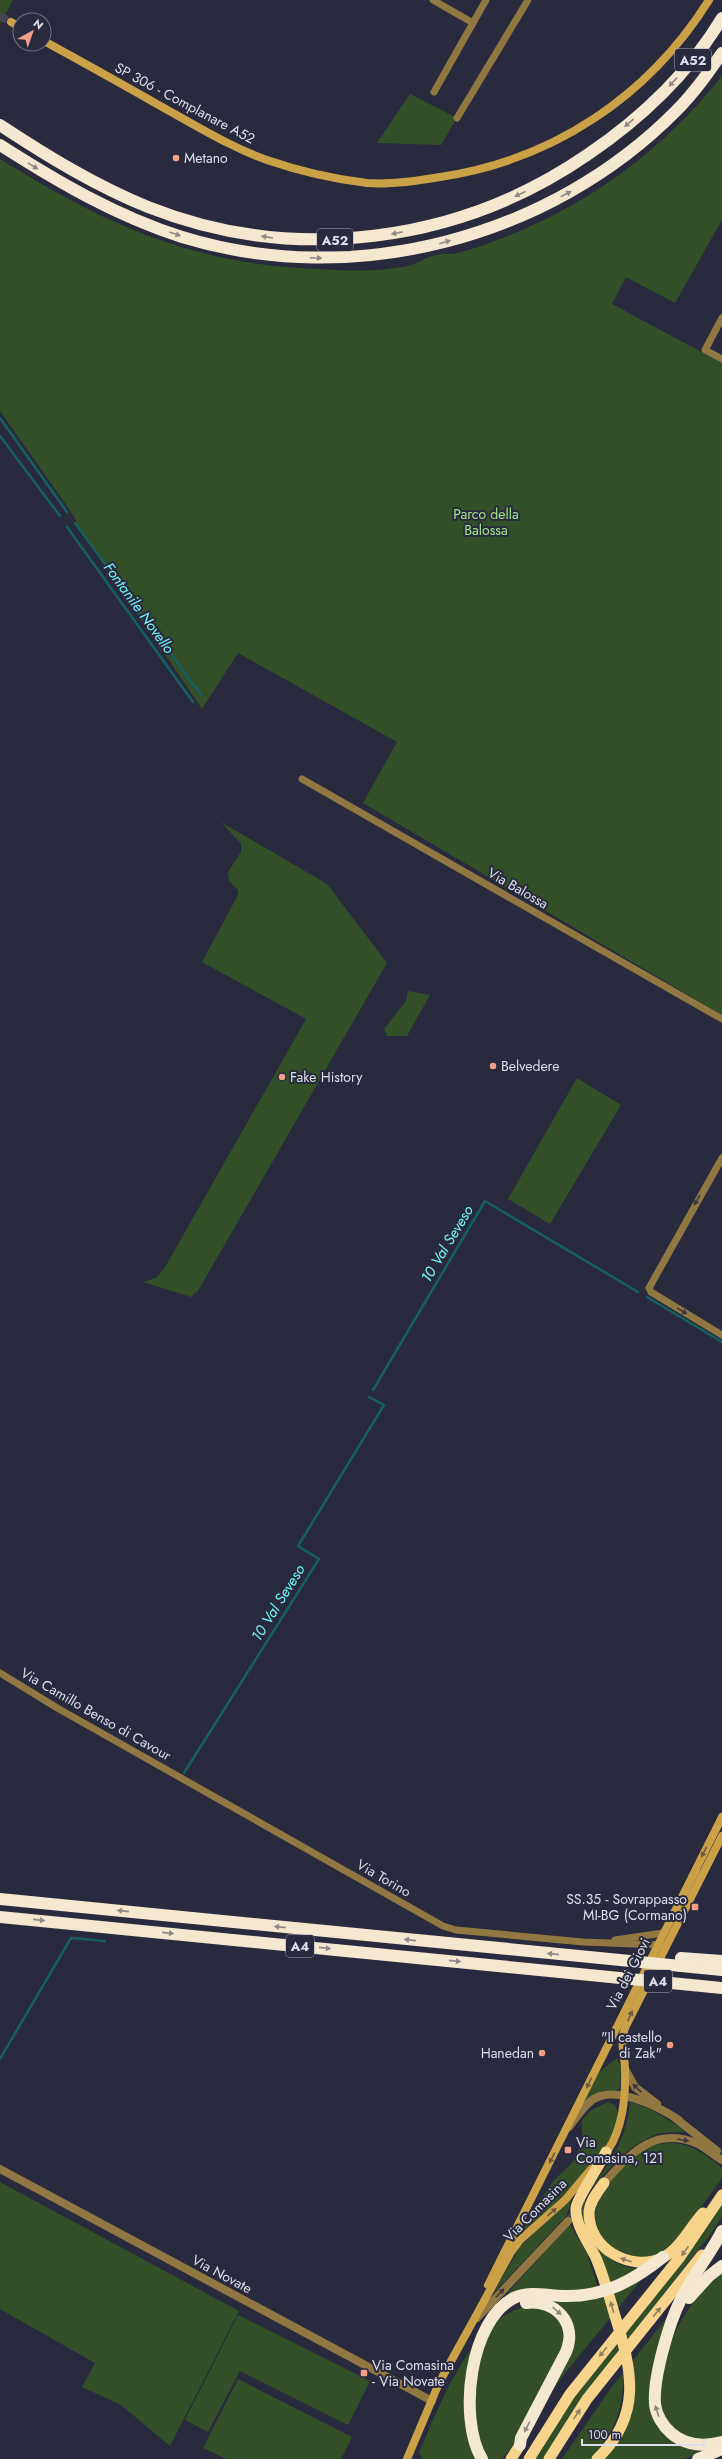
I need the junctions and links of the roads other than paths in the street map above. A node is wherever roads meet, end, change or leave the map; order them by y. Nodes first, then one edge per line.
1 (433, 0) edge
2 (486, 0) edge
3 (528, 0) edge
4 (709, 0) edge
5 (722, 18) edge
6 (473, 23) junction
7 (52, 45) edge
8 (722, 53) edge
9 (434, 92) dead end
10 (457, 118) dead end
11 (0, 125) edge
12 (0, 145) edge
13 (722, 318) edge
14 (722, 359) edge
15 (302, 779) dead end
16 (722, 1019) edge
17 (722, 1158) edge
18 (720, 1168) edge
19 (722, 1335) edge
20 (0, 1673) edge
21 (179, 1777) joint
22 (722, 1818) edge
23 (722, 1836) edge
24 (710, 1858) junction
25 (0, 1899) edge
26 (0, 1917) edge
27 (663, 1933) junction
28 (593, 1943) junction
29 (656, 1946) junction
30 (592, 1958) junction
31 (722, 1961) edge
32 (722, 1970) edge
33 (599, 1975) junction
34 (720, 1990) edge
35 (602, 2056) joint
36 (625, 2067) junction
37 (623, 2097) junction
38 (678, 2120) junction
39 (563, 2135) junction
40 (606, 2152) junction
41 (722, 2155) edge
42 (722, 2160) edge
43 (0, 2169) edge
44 (604, 2183) junction
45 (722, 2194) edge
46 (586, 2202) tunnel mouth
47 (568, 2221) tunnel mouth
48 (722, 2226) edge
49 (722, 2231) edge
50 (663, 2257) junction
51 (722, 2266) edge
52 (473, 2321) junction
53 (672, 2326) junction
54 (432, 2401) junction
55 (472, 2412) junction
56 (722, 2442) edge
57 (520, 2445) joint
58 (718, 2451) edge
59 (407, 2459) edge
60 (482, 2459) edge
61 (511, 2459) edge
62 (529, 2459) edge
63 (549, 2459) edge
64 (597, 2459) edge
65 (698, 2459) edge

1 - 6 street
2 - 6 street
3 - 10 street
4 - 7 main road, SP 306 - Complanare A52
5 -> 11 highway, A52
6 - 9 street
12 -> 8 highway, A52
13 - 14 street
15 - 16 street, Via Balossa
17 - 18 street
18 -> 19 street
20 - 21 street, Via Camillo Benso di Cavour
21 - 28 street, Via Torino
22 -> 27 main road, Via dei Giovi
23 - 24 main road, Via dei Giovi
24 - 29 street
36 -> 24 main road, Via dei Giovi
30 -> 25 highway, A4
26 -> 33 highway, A4
27 - 28 street, Via Torino
27 - 29 main road, Via dei Giovi
28 - 29 street, Via Torino
29 - 35 main road, Via dei Giovi
30 - 31 highway
30 - 32 highway, A4
33 - 34 highway, A4
33 - 34 highway
35 -> 39 main road, Via Comasina
36 - 37 main road, Via Comasina
38 -> 36 street
37 - 38 street
37 - 39 street, Via Comasina
37 - 40 main road, Via Comasina
38 - 41 street
39 -> 52 main road, Via Comasina
52 -> 40 main road, Via Comasina
64 -> 40 highway
44 -> 42 street
43 - 54 street, Via Novate
44 - 46 street
50 -> 44 highway
45 - 50 highway
45 -> 62 highway
52 -> 47 street
63 -> 48 highway
49 - 53 highway
50 - 55 highway
51 - 53 highway
52 - 54 main road, Via Comasina
56 -> 53 highway
54 - 59 main road, Via Comasina
55 -> 57 highway
55 - 60 highway
57 - 61 highway
58 - 65 highway

